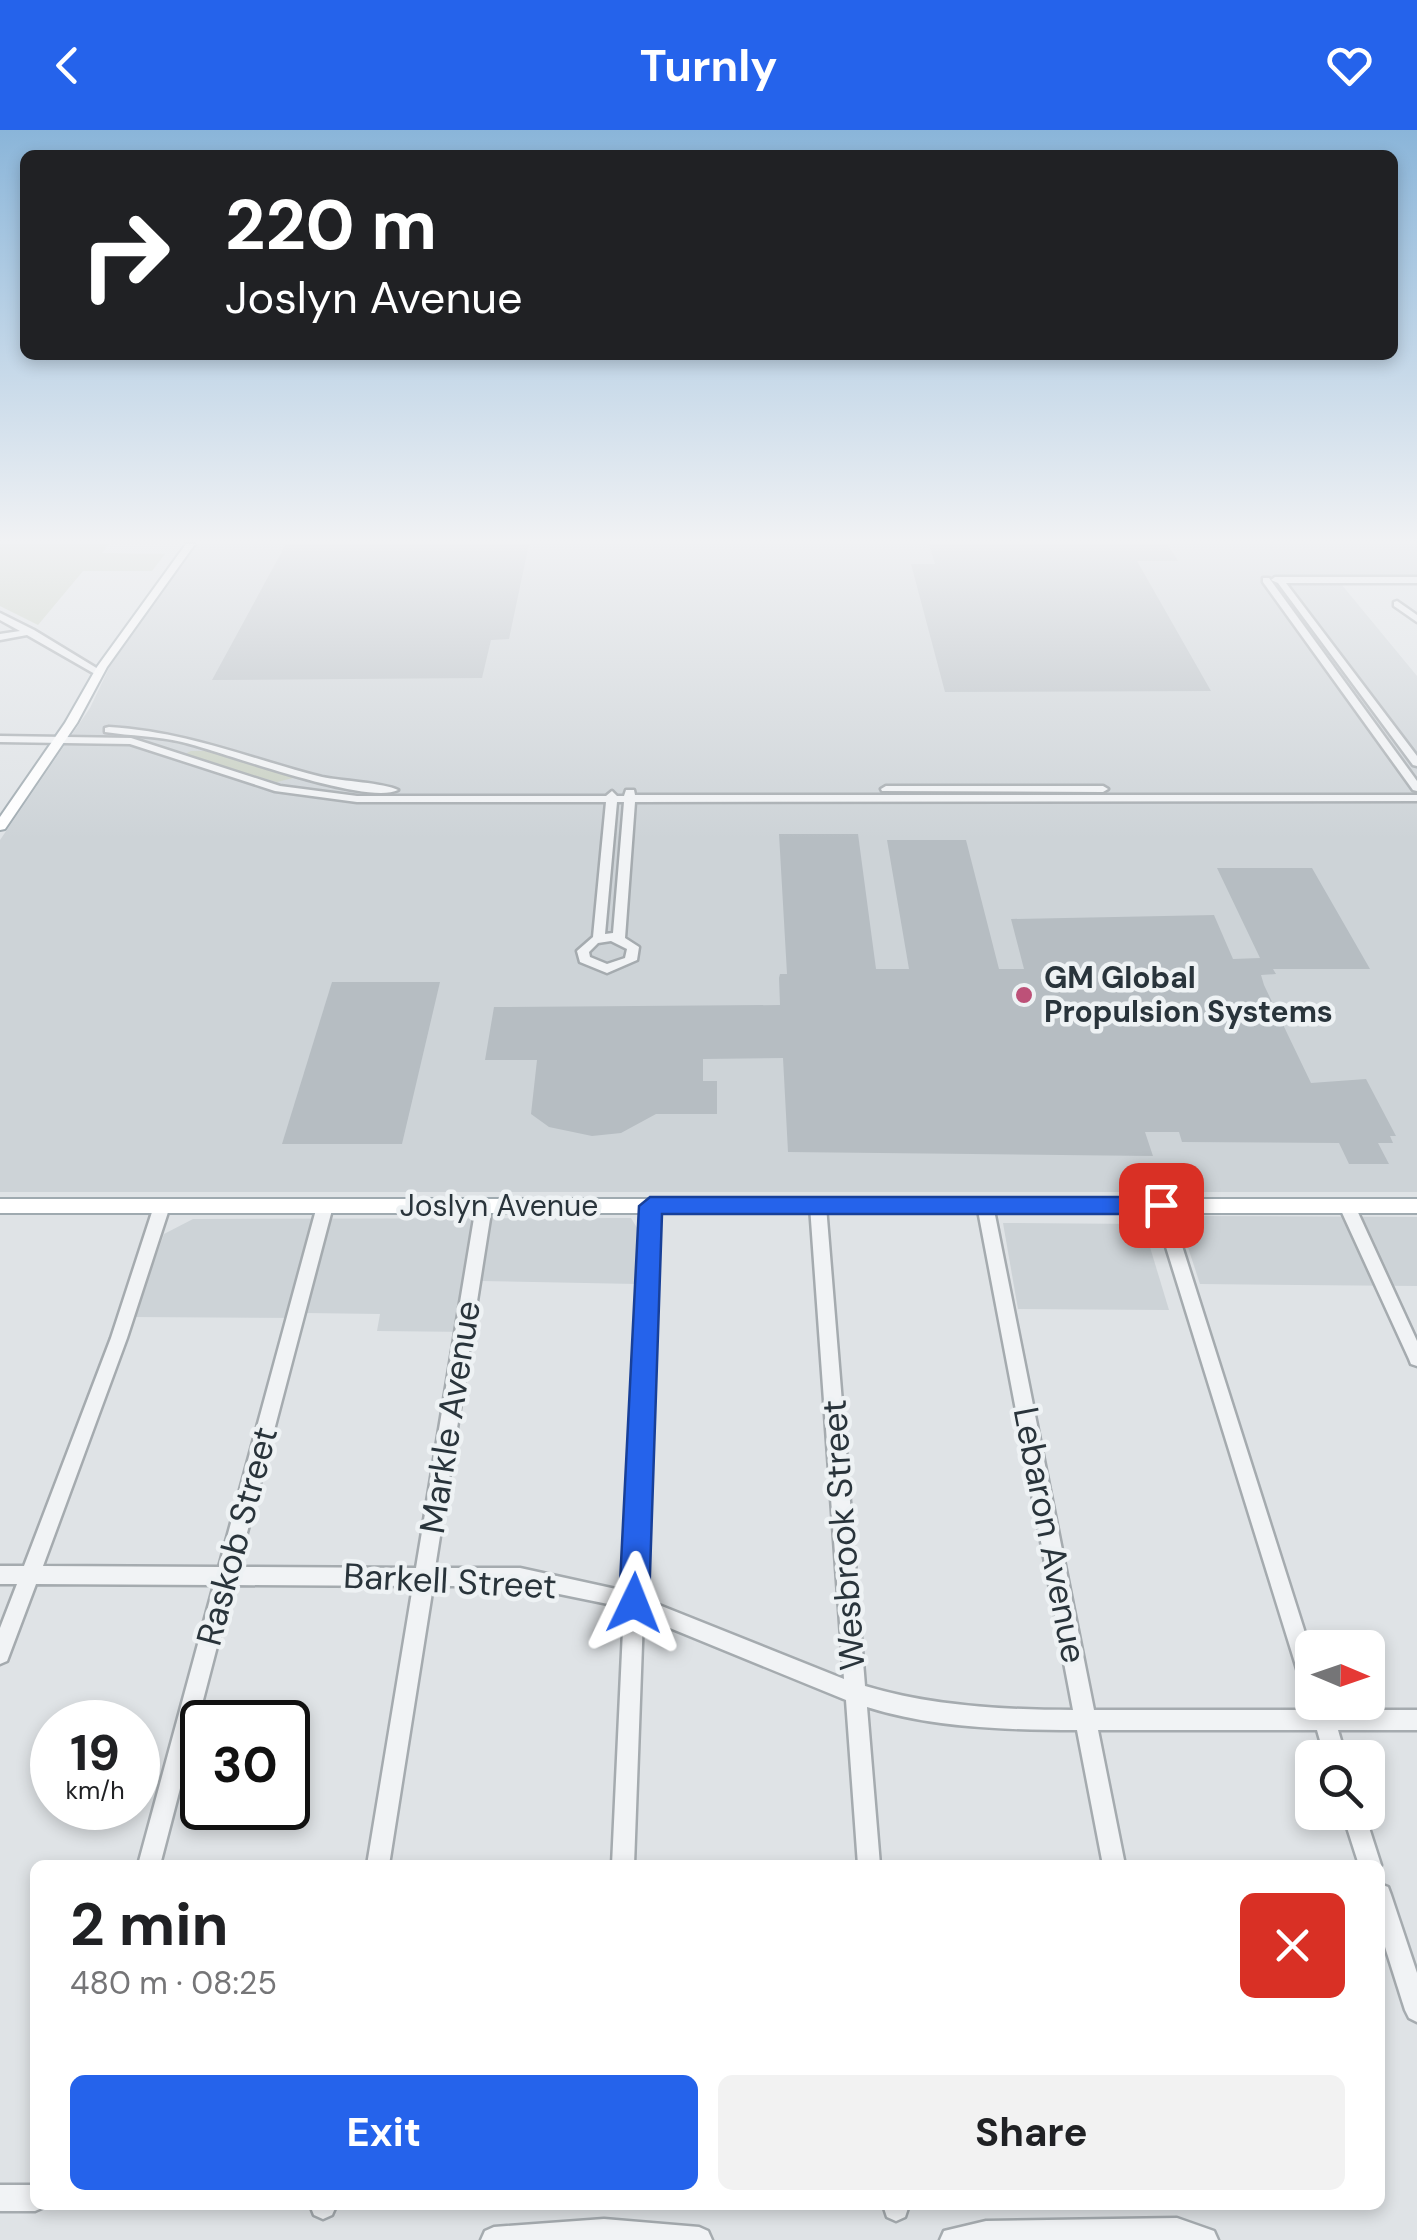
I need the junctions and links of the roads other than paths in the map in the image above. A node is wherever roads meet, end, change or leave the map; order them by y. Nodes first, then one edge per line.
1 (49, 642) edge
2 (119, 642) edge
3 (1316, 642) edge
4 (1322, 642) edge
5 (98, 672) junction
6 (63, 734) junction
7 (0, 736) edge
8 (182, 759) junction
9 (270, 763) junction
10 (1417, 763) edge
11 (304, 774) junction
12 (926, 788) junction
13 (1417, 788) edge
14 (851, 789) junction
15 (1172, 789) junction
16 (498, 790) junction
17 (612, 795) junction
18 (630, 795) junction
19 (1417, 798) edge
20 (750, 799) junction
21 (824, 799) junction
22 (1069, 799) junction
23 (357, 800) junction
24 (0, 826) edge
25 (599, 938) junction
26 (619, 938) junction
27 (1161, 1205) junction
28 (0, 1206) edge
29 (162, 1206) junction
30 (325, 1206) junction
31 (484, 1206) junction
32 (650, 1206) junction
33 (818, 1206) junction
34 (985, 1206) junction
35 (1347, 1206) junction
36 (1417, 1206) edge
37 (1417, 1359) edge
38 (227, 1575) junction
39 (425, 1575) junction
40 (0, 1576) edge
41 (30, 1576) junction
42 (634, 1603) junction
43 (1295, 1631) edge
44 (0, 1654) edge
45 (855, 1692) junction
46 (1295, 1712) edge
47 (1385, 1717) edge
48 (1086, 1720) junction
49 (1417, 1720) edge
50 (1359, 1830) edge
51 (151, 1860) edge
52 (379, 1860) edge
53 (624, 1860) edge
54 (869, 1860) edge
55 (1113, 1860) edge
56 (1368, 1860) edge
57 (1385, 1911) edge
58 (1417, 2010) edge
59 (0, 2198) edge
60 (30, 2198) edge
61 (494, 2240) edge
62 (699, 2240) edge
63 (953, 2240) edge
64 (1205, 2240) edge

1 - 5 street
2 - 5 main road
3 - 13 street
4 - 10 street
5 - 6 main road
6 - 7 street
6 - 8 street
6 - 9 street
6 - 24 main road
8 - 9 street
8 - 11 street
8 - 23 street
9 - 11 street
11 - 16 street
12 - 14 street
12 - 15 street
12 - 21 street
13 - 15 street
14 - 18 street
14 - 20 street
15 - 22 street
16 - 17 street
16 - 23 street
17 - 18 street
17 - 23 street
17 - 25 street
18 - 20 street
18 - 26 street
19 - 22 street
20 - 21 street
21 - 22 street
25 - 26 street
25 - 26 street
27 - 34 main road, Joslyn Avenue
27 - 35 main road, Joslyn Avenue
27 - 43 street
28 - 29 main road, Joslyn Avenue
29 - 30 main road, Joslyn Avenue
29 - 41 street
30 - 31 main road, Joslyn Avenue
30 - 38 street, Raskob Street
31 - 32 main road, Joslyn Avenue
31 - 39 street, Markle Avenue
32 - 33 main road, Joslyn Avenue
32 - 42 street
33 - 34 main road, Joslyn Avenue
33 - 45 street, Wesbrook Street
34 - 48 street, Lebaron Avenue
35 - 36 main road, Joslyn Avenue
35 - 37 street
38 - 39 street, Barkell Street
38 - 41 street, Barkell Street
38 - 51 street, Raskob Street
39 - 42 street, Barkell Street
39 - 52 street, Markle Avenue
40 - 41 street, Barkell Street
41 - 44 street
42 - 45 street, Barkell Street
42 - 53 street
45 - 48 street, Barkell Street
45 - 54 street, Wesbrook Street
46 - 48 street, Barkell Street
47 - 49 street, Barkell Street
48 - 55 street, Lebaron Avenue
50 - 56 street
57 - 58 street
59 - 60 street
61 - 62 street
63 - 64 street

